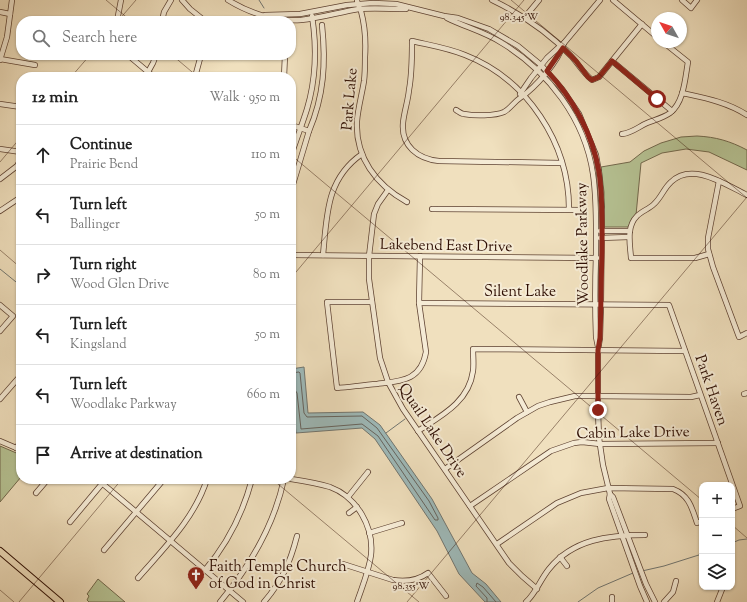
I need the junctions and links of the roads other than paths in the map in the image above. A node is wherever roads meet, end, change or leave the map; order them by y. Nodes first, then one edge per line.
1 (12, 0) edge
2 (121, 0) edge
3 (175, 0) edge
4 (182, 0) edge
5 (228, 0) edge
6 (492, 0) edge
7 (538, 0) edge
8 (600, 0) edge
9 (612, 0) edge
10 (682, 0) edge
11 (697, 0) edge
12 (170, 2) edge
13 (357, 2) edge
14 (364, 2) edge
15 (409, 8) junction
16 (361, 9) junction
17 (0, 12) edge
18 (311, 13) junction
19 (10, 14) junction
20 (265, 15) joint
21 (118, 16) edge
22 (163, 16) edge
23 (199, 16) edge
24 (444, 16) junction
25 (524, 17) junction
26 (312, 18) junction
27 (296, 20) edge
28 (642, 24) junction
29 (322, 25) dead end
30 (651, 32) edge
31 (562, 46) junction
32 (670, 48) edge
33 (550, 56) junction
34 (0, 59) edge
35 (134, 60) edge
36 (154, 60) edge
37 (200, 60) edge
38 (285, 60) edge
39 (555, 60) junction
40 (612, 61) junction
41 (35, 65) dead end
42 (541, 65) junction
43 (538, 70) junction
44 (547, 71) junction
45 (148, 72) joint
46 (196, 72) edge
47 (284, 72) edge
48 (543, 76) junction
49 (529, 81) junction
50 (534, 85) junction
51 (682, 93) junction
52 (521, 95) junction
53 (0, 104) edge
54 (16, 106) edge
55 (456, 110) dead end
56 (672, 111) junction
57 (747, 115) edge
58 (296, 126) edge
59 (301, 128) junction
60 (309, 131) junction
61 (622, 134) dead end
62 (296, 142) edge
63 (0, 149) edge
64 (16, 151) edge
65 (362, 154) junction
66 (562, 163) junction
67 (16, 167) edge
68 (296, 174) edge
69 (0, 179) edge
70 (719, 181) junction
71 (388, 190) junction
72 (747, 195) edge
73 (16, 201) edge
74 (407, 202) dead end
75 (432, 208) dead end
76 (569, 210) junction
77 (584, 210) dead end
78 (0, 212) edge
79 (614, 230) junction
80 (596, 231) junction
81 (602, 231) junction
82 (630, 231) junction
83 (614, 237) junction
84 (629, 237) junction
85 (596, 238) junction
86 (602, 238) junction
87 (709, 254) junction
88 (296, 255) edge
89 (323, 256) junction
90 (369, 256) junction
91 (420, 256) junction
92 (596, 258) junction
93 (602, 258) junction
94 (372, 302) junction
95 (419, 303) junction
96 (595, 304) junction
97 (601, 304) junction
98 (668, 304) joint
99 (0, 305) edge
100 (0, 331) edge
101 (747, 333) edge
102 (598, 350) junction
103 (685, 351) junction
104 (16, 381) edge
105 (388, 382) junction
106 (700, 395) junction
107 (598, 396) junction
108 (519, 397) dead end
109 (0, 400) edge
110 (527, 412) junction
111 (418, 431) junction
112 (0, 441) edge
113 (718, 443) junction
114 (600, 444) junction
115 (16, 448) edge
116 (445, 469) junction
117 (368, 472) dead end
118 (296, 480) edge
119 (732, 482) edge
120 (44, 484) edge
121 (103, 484) joint
122 (160, 484) edge
123 (205, 484) edge
124 (251, 484) edge
125 (283, 484) edge
126 (608, 488) junction
127 (735, 492) edge
128 (36, 493) dead end
129 (610, 494) junction
130 (348, 497) junction
131 (470, 506) junction
132 (356, 507) junction
133 (735, 508) edge
134 (137, 512) junction
135 (349, 513) dead end
136 (699, 520) edge
137 (70, 522) dead end
138 (402, 523) dead end
139 (369, 533) junction
140 (622, 535) junction
141 (628, 535) junction
142 (645, 535) dead end
143 (297, 536) dead end
144 (170, 540) junction
145 (497, 544) junction
146 (104, 550) dead end
147 (0, 551) edge
148 (560, 557) junction
149 (343, 564) dead end
150 (567, 566) dead end
151 (205, 570) junction
152 (367, 572) junction
153 (138, 578) dead end
154 (676, 580) dead end
155 (537, 589) junction
156 (230, 590) junction
157 (722, 590) edge
158 (446, 596) dead end
159 (60, 602) edge
160 (220, 602) edge
161 (243, 602) edge
162 (264, 602) edge
163 (357, 602) edge
164 (526, 602) edge
165 (648, 602) edge
166 (655, 602) edge
167 (664, 602) edge
168 (717, 602) edge

1 - 19 street
2 - 21 street
3 - 12 street
4 - 23 street
5 - 20 street, Woodlake Parkway
6 - 25 street
7 - 25 street
8 - 31 street
9 - 28 street
10 - 11 street
12 - 22 street
13 - 14 street, Woodlake Parkway
13 - 16 street
13 - 18 street, Woodlake Parkway
14 - 15 street, Woodlake Parkway
14 - 16 street
15 - 16 street, Woodlake Parkway
15 - 24 street, Woodlake Parkway
16 - 26 street, Woodlake Parkway
16 - 65 street, Park Lake
17 - 19 street
18 - 20 street, Woodlake Parkway
18 - 26 street
19 - 34 street
24 - 42 street, Woodlake Parkway
24 - 43 street, Woodlake Parkway
25 - 31 street
26 - 27 street, Woodlake Parkway
26 - 59 street
28 - 30 street
28 - 40 street
29 - 60 street
31 - 33 street
31 - 39 street
31 - 40 street
32 - 51 street
33 - 39 street
33 - 42 street
34 - 41 street
35 - 45 street
36 - 45 street
37 - 46 street
38 - 47 street
39 - 44 street
40 - 56 street
42 - 43 street
42 - 44 street, Woodlake Parkway
43 - 48 street, Woodlake Parkway
43 - 49 street
44 - 48 street
44 - 81 street, Woodlake Parkway
48 - 50 street
48 - 80 street, Woodlake Parkway
49 - 50 street
49 - 52 street
50 - 52 street
51 - 56 street
51 - 57 street
52 - 55 street
52 - 66 street
52 - 66 street
53 - 54 street
56 - 61 street
58 - 59 street
59 - 60 street
59 - 62 street
60 - 68 street
63 - 64 street
65 - 71 street, Park Lake
65 - 89 street
66 - 76 street
67 - 69 street
70 - 72 street
70 - 82 street
70 - 87 street
71 - 74 street, Park Lake
71 - 90 street, Quail Lake Drive
73 - 78 street
75 - 76 street
76 - 77 street
79 - 81 street
79 - 82 street
79 - 83 street
80 - 81 street
80 - 85 street, Woodlake Parkway
81 - 86 street, Woodlake Parkway
82 - 84 street
83 - 84 street
83 - 86 street
84 - 87 street
85 - 86 street
85 - 92 street, Woodlake Parkway
86 - 93 street, Woodlake Parkway
87 - 101 street
88 - 89 street, Lakebend East Drive
89 - 90 street, Lakebend East Drive
90 - 91 street, Lakebend East Drive
90 - 94 street, Quail Lake Drive
91 - 92 street, Lakebend East Drive
91 - 95 street
92 - 93 street, Lakebend East Drive
92 - 96 street, Woodlake Parkway
93 - 97 street, Woodlake Parkway
94 - 105 street, Quail Lake Drive
94 - 105 street
95 - 96 street, Silent Lake
95 - 105 street
96 - 97 street, Silent Lake
96 - 102 street, Woodlake Parkway
97 - 98 street, Silent Lake
97 - 102 street, Woodlake Parkway
98 - 103 street, Park Haven
99 - 100 street
102 - 103 street
102 - 107 street, Woodlake Parkway
102 - 111 street
103 - 106 street, Park Haven
104 - 109 street
105 - 111 street, Quail Lake Drive
106 - 107 street
106 - 113 street, Park Haven
107 - 110 street
107 - 114 street, Woodlake Parkway
108 - 110 street
110 - 116 street
111 - 116 street, Quail Lake Drive
112 - 115 street
113 - 114 street, Cabin Lake Drive
113 - 119 street, Park Haven
114 - 126 street, Woodlake Parkway
114 - 131 street, Cabin Lake Drive
116 - 131 street, Quail Lake Drive
117 - 130 street
118 - 130 street
120 - 128 street
121 - 134 street
121 - 137 street
122 - 134 street
123 - 144 street
124 - 151 street
125 - 156 street
126 - 129 street, Woodlake Parkway
126 - 136 street
126 - 145 street
127 - 133 street, Park Haven
129 - 140 street, Woodlake Parkway
129 - 141 street, Woodlake Parkway
130 - 132 street
131 - 145 street, Quail Lake Drive
132 - 135 street
132 - 139 street
134 - 144 street
134 - 146 street
138 - 139 street
139 - 152 street
140 - 141 street
140 - 148 street
140 - 165 street, Woodlake Parkway
141 - 142 street
141 - 166 street, Woodlake Parkway
143 - 162 street
144 - 151 street
144 - 153 street
145 - 155 street, Quail Lake Drive
147 - 159 main road
148 - 150 street
148 - 155 street
149 - 152 street
151 - 156 street
152 - 158 street
152 - 163 street
154 - 167 street
155 - 164 street
156 - 160 street
156 - 161 street
157 - 168 street

